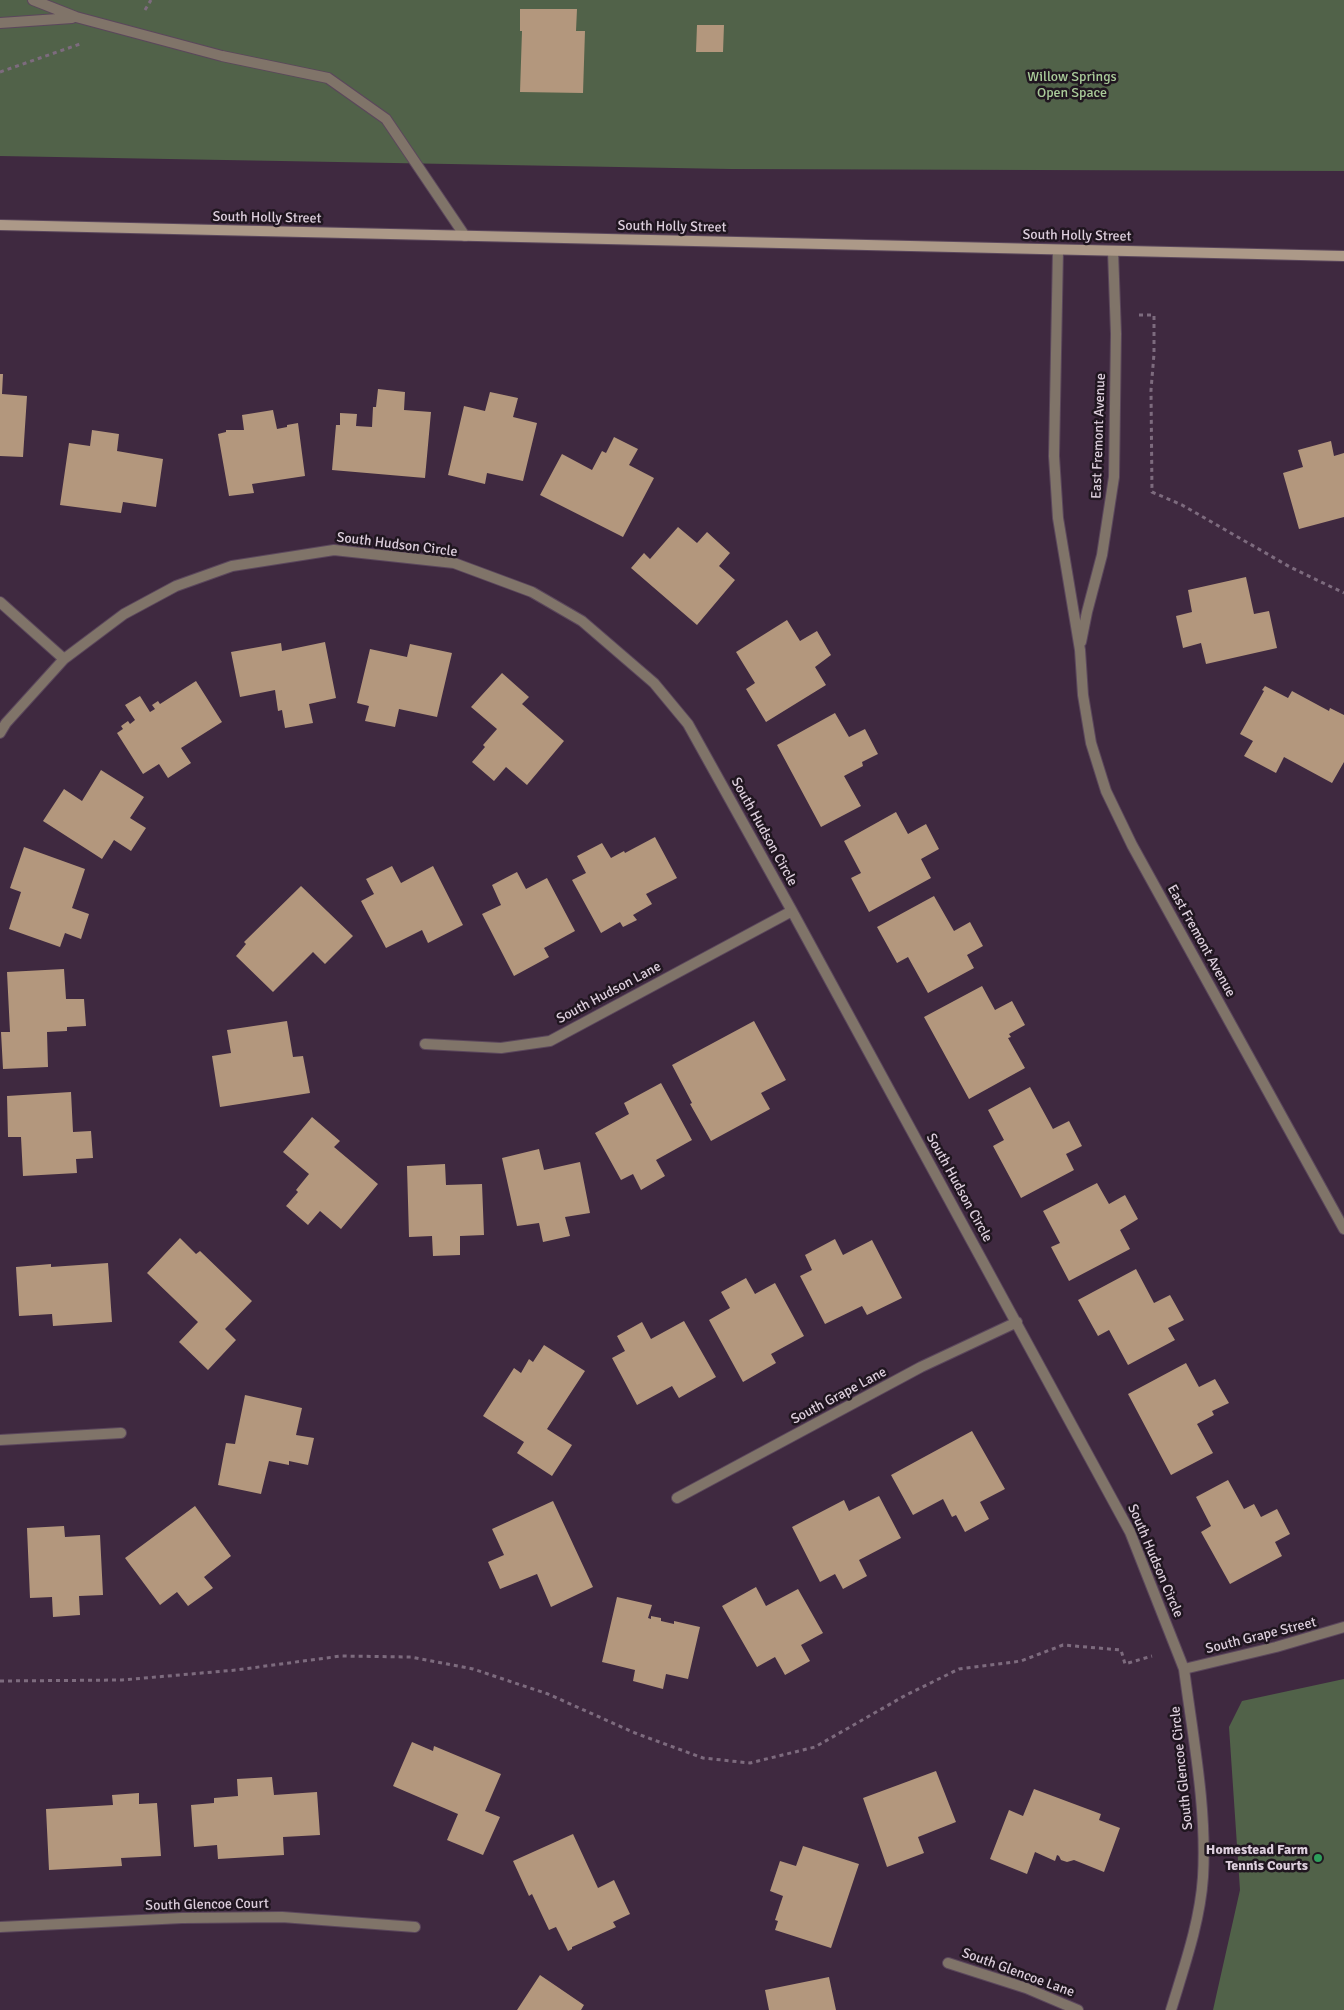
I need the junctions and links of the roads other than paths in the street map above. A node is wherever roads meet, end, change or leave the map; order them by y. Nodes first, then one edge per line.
1 (34, 0) edge
2 (76, 17) junction
3 (0, 23) edge
4 (0, 225) edge
5 (465, 236) junction
6 (1058, 250) junction
7 (1113, 250) junction
8 (1344, 256) edge
9 (0, 602) edge
10 (1080, 650) junction
11 (64, 659) junction
12 (0, 733) edge
13 (792, 911) junction
14 (425, 1044) dead end
15 (1344, 1229) edge
16 (1017, 1322) junction
17 (121, 1432) dead end
18 (0, 1440) edge
19 (677, 1498) dead end
20 (1344, 1626) edge
21 (1184, 1669) junction
22 (0, 1927) edge
23 (415, 1927) dead end
24 (948, 1963) dead end
25 (1078, 2010) edge
26 (1171, 2010) edge

1 - 2 street
2 - 3 street
2 - 5 street
4 - 5 main road, South Holly Street
5 - 6 main road, South Holly Street
6 - 7 main road, South Holly Street
6 - 10 street, East Fremont Avenue
7 - 8 main road, South Holly Street
7 - 10 street, East Fremont Avenue
9 - 11 street
10 - 15 street, East Fremont Avenue
11 - 12 street, South Hudson Circle
11 - 13 street, South Hudson Circle
13 - 14 street, South Hudson Lane
13 - 16 street, South Hudson Circle
16 - 19 street, South Grape Lane
16 - 21 street, South Hudson Circle
17 - 18 street
20 - 21 street, South Grape Street
21 - 26 street, South Glencoe Circle
22 - 23 street, South Glencoe Court
24 - 25 street, South Glencoe Lane

